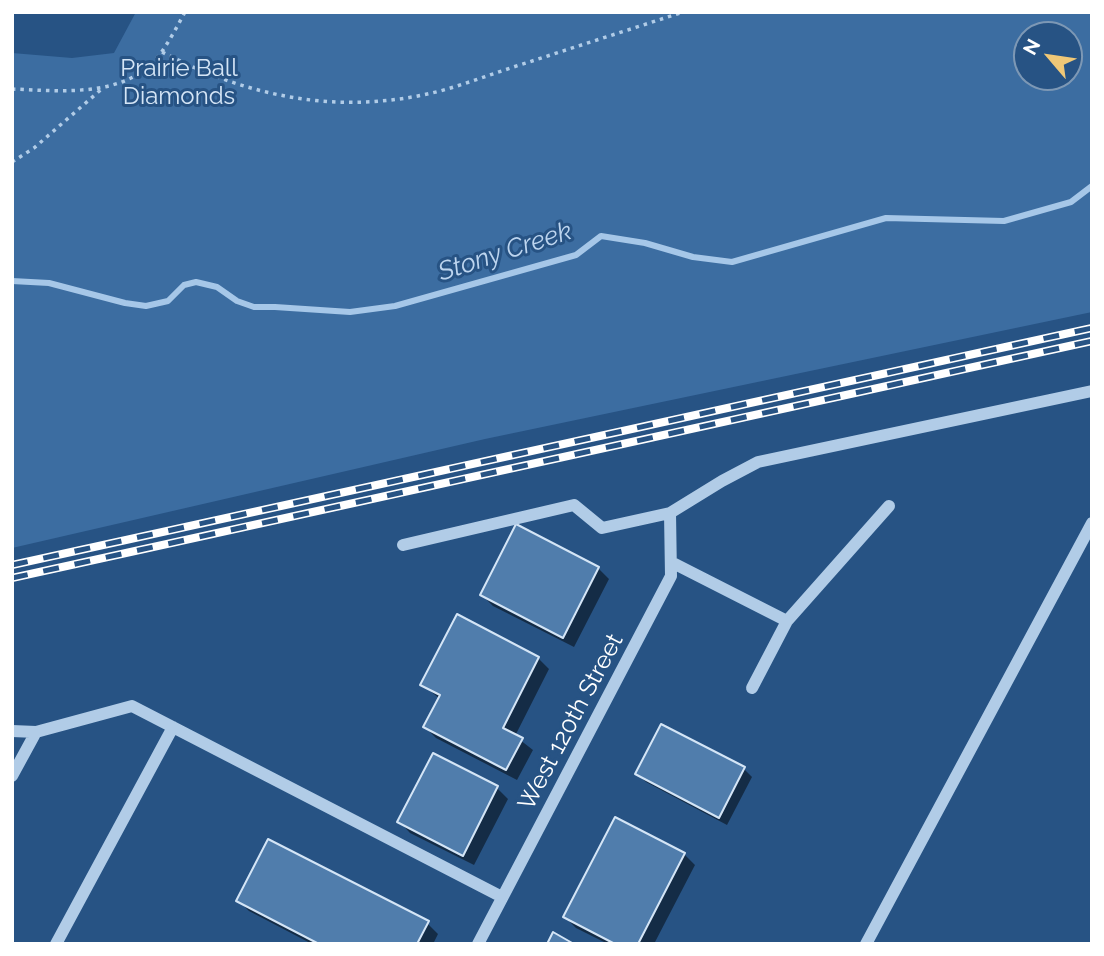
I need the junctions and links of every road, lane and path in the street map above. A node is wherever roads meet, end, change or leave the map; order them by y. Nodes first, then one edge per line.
1 (185, 12) edge
2 (683, 12) edge
3 (162, 52) junction
4 (106, 86) junction
5 (12, 89) edge
6 (12, 162) edge
7 (1092, 391) edge
8 (889, 506) dead end
9 (670, 513) junction
10 (1092, 523) edge
11 (403, 545) dead end
12 (671, 562) junction
13 (787, 621) junction
14 (752, 688) dead end
15 (173, 727) junction
16 (12, 731) edge
17 (36, 732) junction
18 (12, 776) edge
19 (502, 897) junction
20 (56, 944) edge
21 (478, 944) edge
22 (866, 944) edge

1 - 3 path
2 - 3 path
3 - 4 path
4 - 5 path
4 - 6 path
7 - 9 street
8 - 13 street
9 - 11 street
9 - 12 street, West 120th Street
10 - 22 street
12 - 13 street
12 - 19 street, West 120th Street
13 - 14 street
15 - 17 street
15 - 19 street
15 - 20 street
16 - 17 street
17 - 18 street
19 - 21 street, West 120th Street

